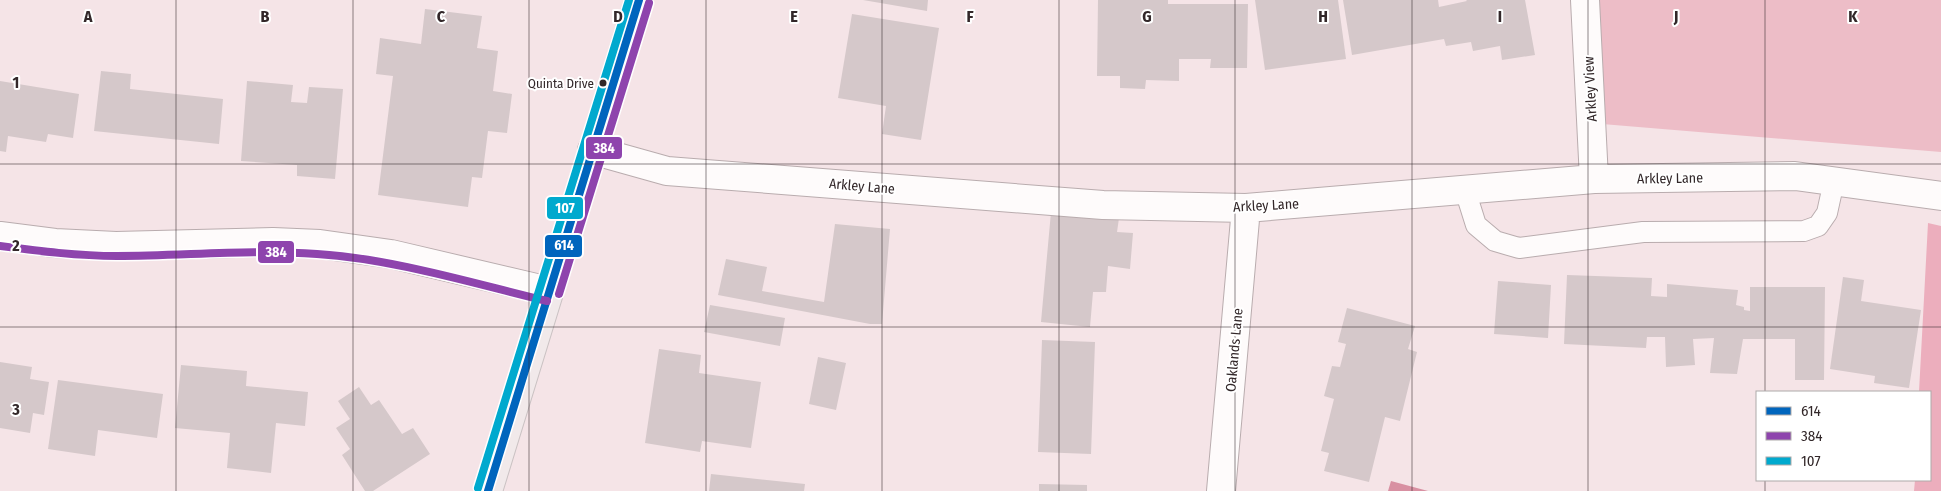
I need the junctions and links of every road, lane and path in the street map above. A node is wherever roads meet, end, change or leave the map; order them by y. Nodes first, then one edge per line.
1 (639, 0) edge
2 (1585, 0) edge
3 (592, 150) junction
4 (1594, 179) junction
5 (1834, 181) junction
6 (1465, 190) junction
7 (1941, 196) edge
8 (1246, 208) junction
9 (0, 236) edge
10 (549, 291) junction
11 (488, 491) edge
12 (1221, 491) edge

1 - 3 main road
2 - 4 street, Arkley View
3 - 8 street, Arkley Lane
3 - 10 main road
4 - 5 street, Arkley Lane
4 - 6 street, Arkley Lane
5 - 6 lane
5 - 7 street, Arkley Lane
6 - 8 street, Arkley Lane
8 - 12 street, Oaklands Lane
9 - 10 street
10 - 11 main road

